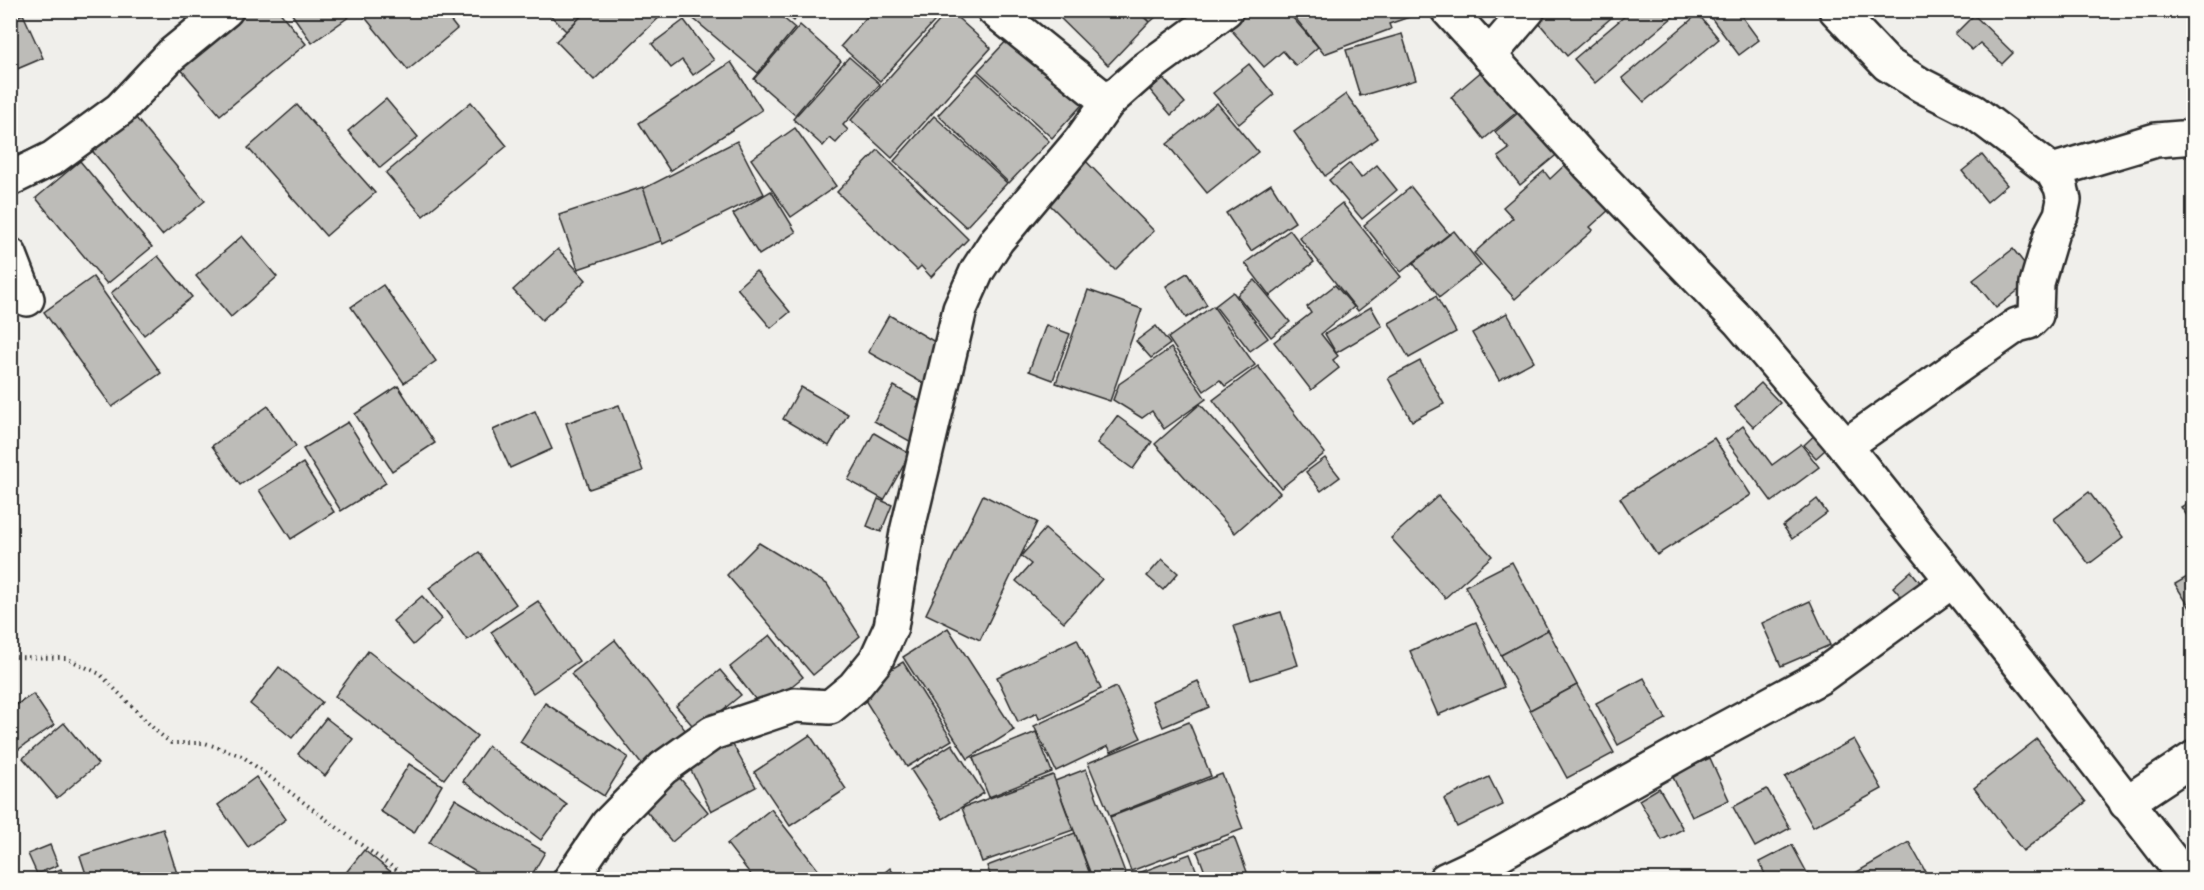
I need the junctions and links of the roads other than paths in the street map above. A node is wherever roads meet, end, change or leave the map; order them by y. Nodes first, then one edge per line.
1 (226, 10) edge
2 (994, 10) edge
3 (1226, 10) edge
4 (1448, 10) edge
5 (1528, 10) edge
6 (1836, 10) edge
7 (1489, 56) junction
8 (1108, 102) junction
9 (2193, 138) edge
10 (2052, 171) junction
11 (10, 179) edge
12 (10, 255) edge
13 (27, 299) dead end
14 (1845, 446) junction
15 (1952, 581) junction
16 (2193, 758) edge
17 (2126, 802) junction
18 (570, 879) edge
19 (1445, 879) edge
20 (2187, 879) edge

1 - 11 street
2 - 8 street
3 - 8 street
4 - 7 street
5 - 7 street
6 - 10 street
7 - 14 street
8 - 18 street
9 - 10 street
10 - 14 street
12 - 13 street
14 - 15 street
15 - 17 street
15 - 19 street
16 - 17 street
17 - 20 street

